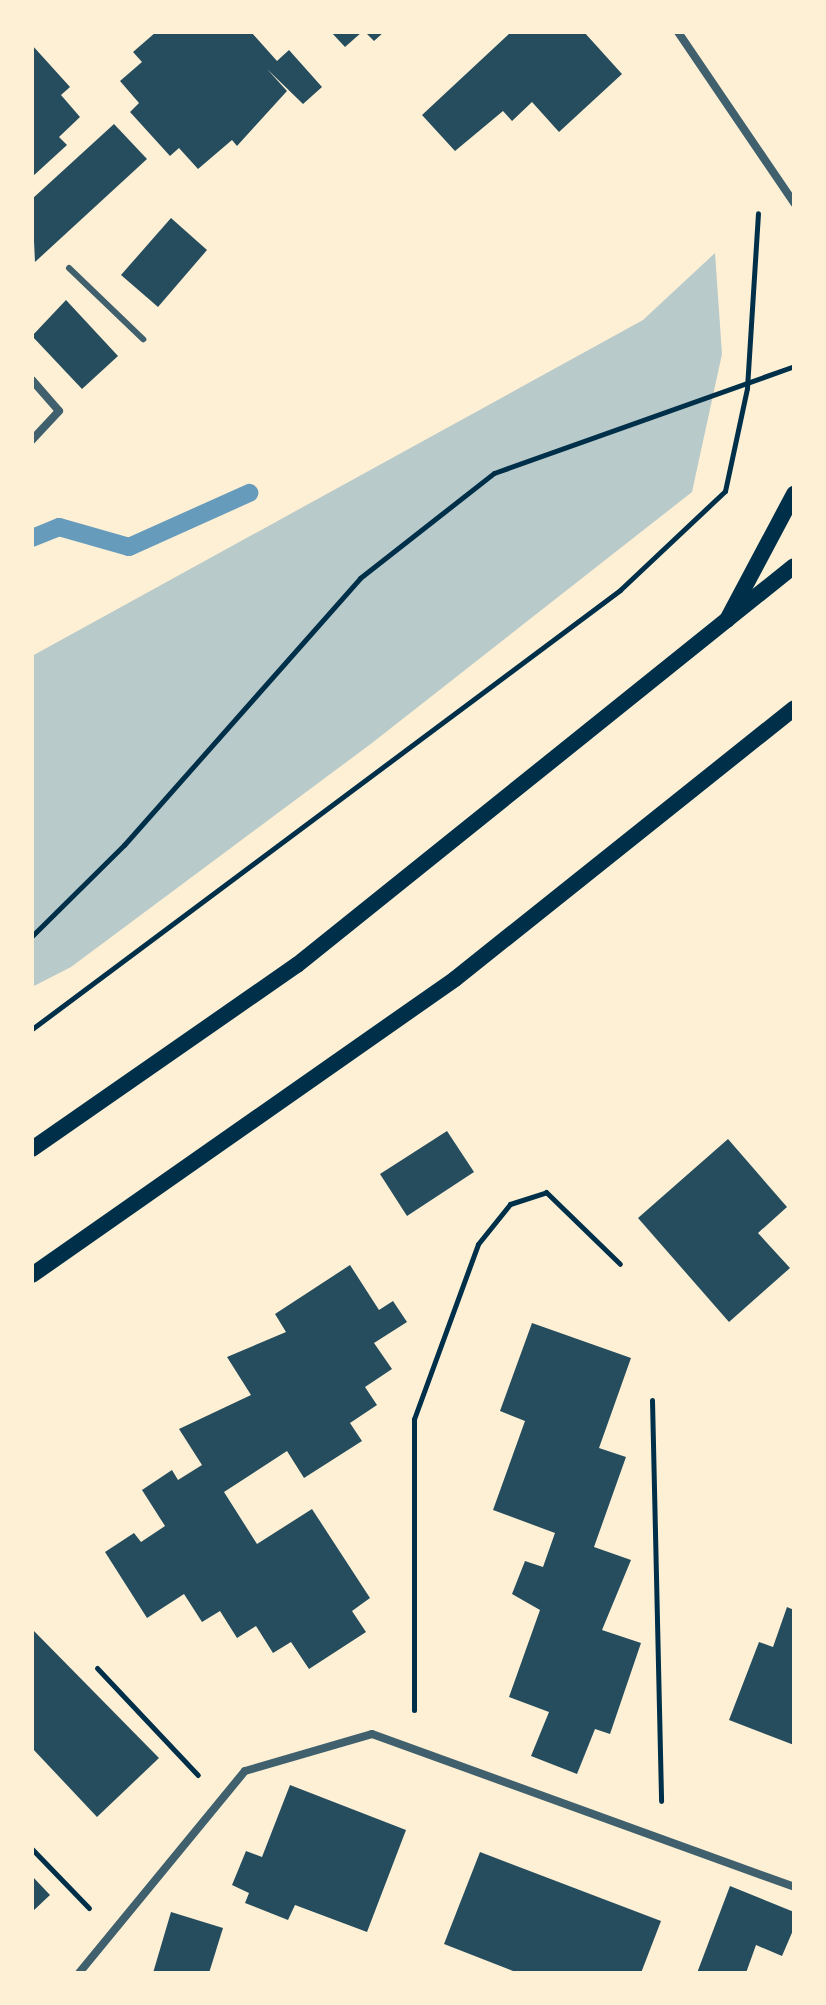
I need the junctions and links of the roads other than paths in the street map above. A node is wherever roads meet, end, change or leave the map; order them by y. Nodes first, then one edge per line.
1 (678, 32) edge
2 (794, 203) edge
3 (69, 268) dead end
4 (143, 339) dead end
5 (32, 380) edge
6 (32, 440) edge
7 (794, 494) edge
8 (794, 566) edge
9 (722, 629) junction
10 (794, 708) edge
11 (32, 1149) edge
12 (32, 1275) edge
13 (794, 1887) edge
14 (79, 1973) edge

1 - 2 street
3 - 4 lane
5 - 6 street
7 - 9 main road
8 - 9 main road
9 - 11 main road
10 - 12 main road
13 - 14 street

